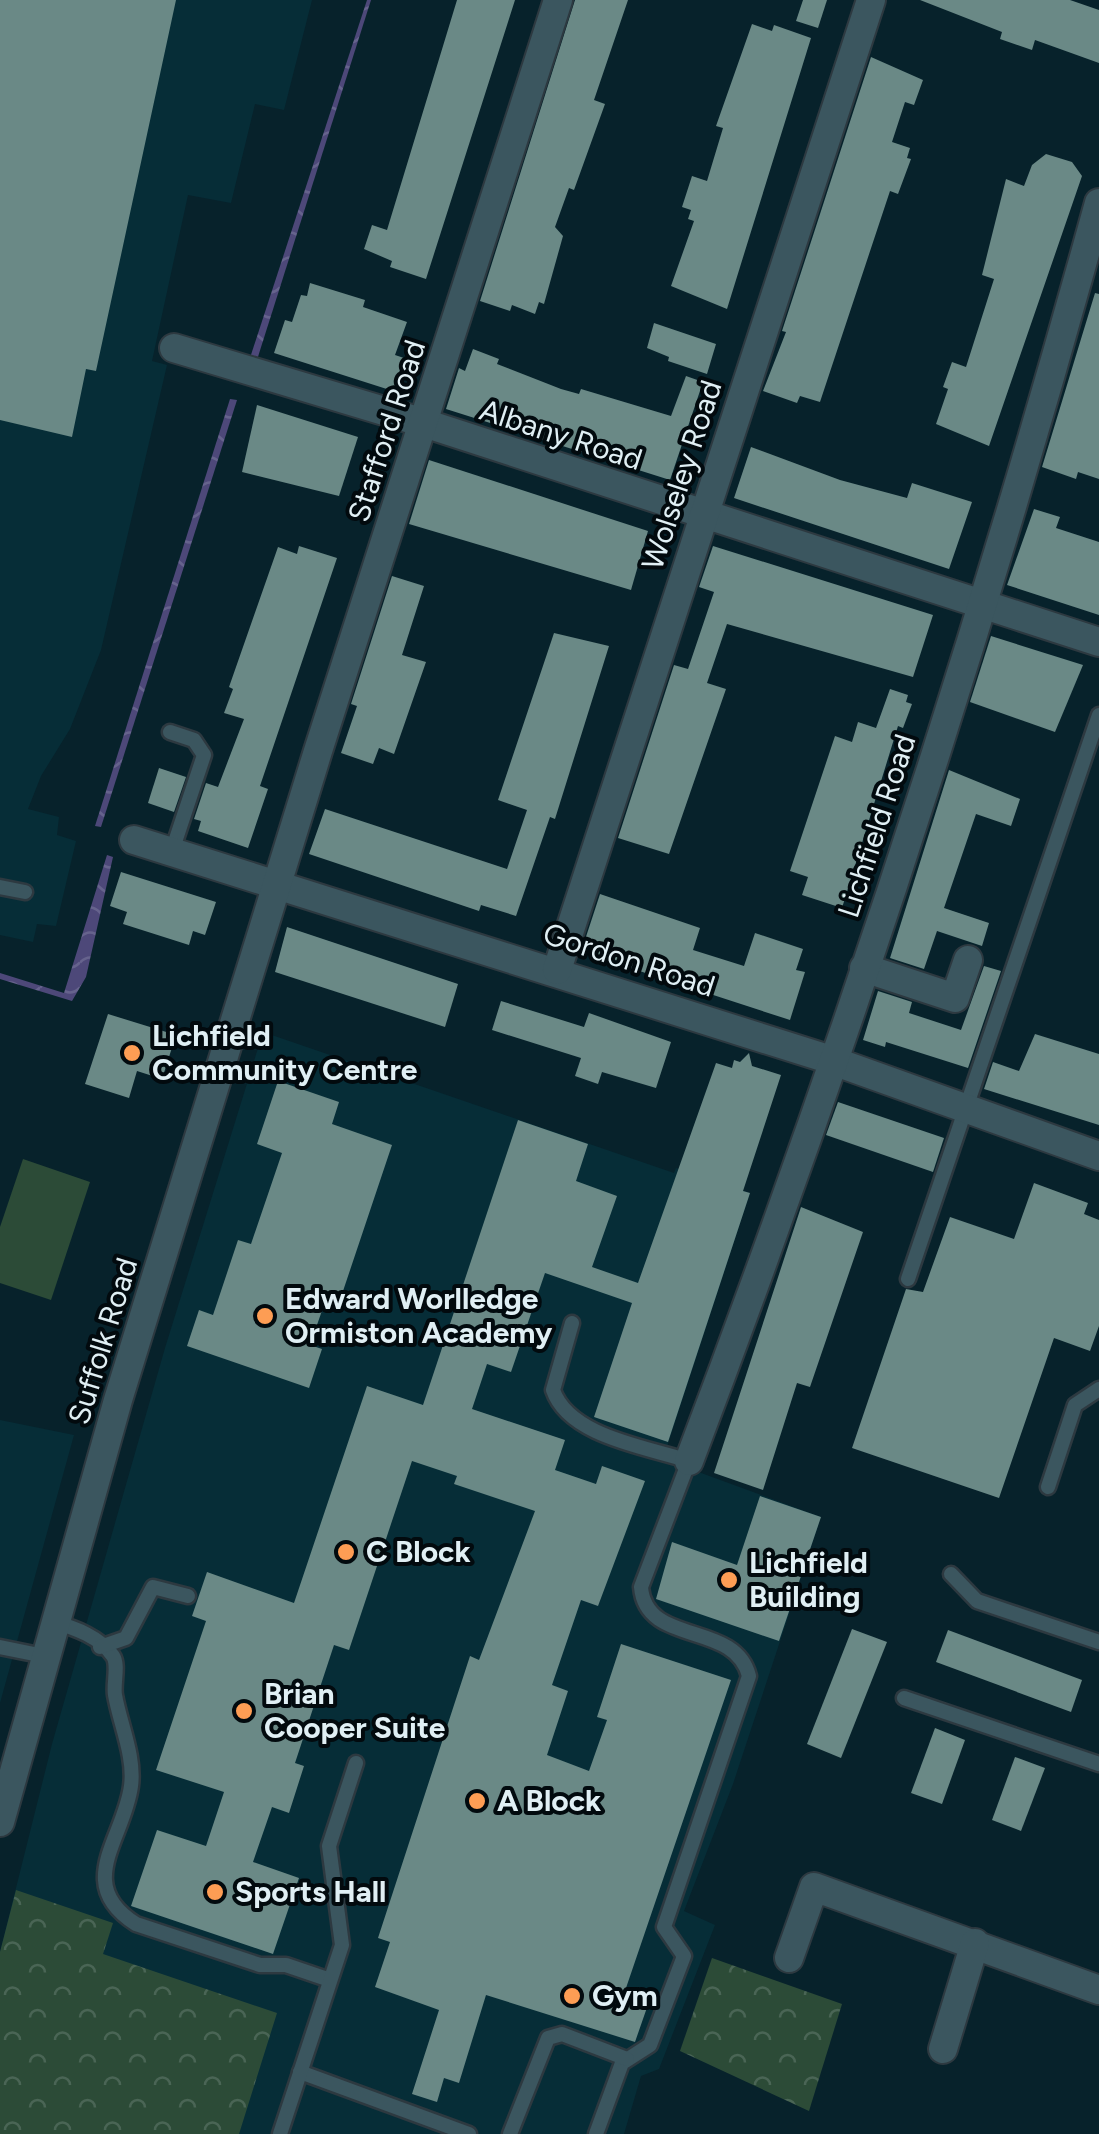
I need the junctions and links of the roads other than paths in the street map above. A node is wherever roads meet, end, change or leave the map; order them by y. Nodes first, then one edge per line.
1 (558, 0) edge
2 (870, 0) edge
3 (1099, 203) edge
4 (174, 348) dead end
5 (424, 424) junction
6 (705, 516) junction
7 (984, 604) junction
8 (1099, 642) edge
9 (1099, 715) edge
10 (170, 732) dead end
11 (134, 840) dead end
12 (172, 851) junction
13 (278, 882) junction
14 (0, 887) edge
15 (25, 892) dead end
16 (968, 960) dead end
17 (864, 968) junction
18 (558, 970) junction
19 (836, 1061) junction
20 (969, 1108) junction
21 (1099, 1156) edge
22 (908, 1279) dead end
23 (572, 1322) dead end
24 (1099, 1389) edge
25 (689, 1461) junction
26 (1048, 1487) dead end
27 (950, 1574) dead end
28 (188, 1596) dead end
29 (54, 1622) junction
30 (1099, 1642) edge
31 (100, 1646) junction
32 (0, 1647) edge
33 (44, 1656) junction
34 (904, 1698) dead end
35 (356, 1763) dead end
36 (1099, 1764) edge
37 (0, 1822) edge
38 (975, 1943) junction
39 (790, 1958) dead end
40 (330, 1980) junction
41 (1099, 1990) edge
42 (943, 2050) dead end
43 (627, 2059) junction
44 (300, 2072) junction
45 (280, 2134) edge
46 (468, 2134) edge
47 (510, 2134) edge
48 (596, 2134) edge

1 - 5 street, Stafford Road
2 - 6 street, Wolseley Road
3 - 7 street, Lichfield Road
4 - 5 street, Albany Road
5 - 6 street, Albany Road
5 - 13 street, Stafford Road
6 - 7 street, Albany Road
6 - 18 street, Wolseley Road
7 - 8 street, Albany Road
7 - 17 street, Lichfield Road
9 - 20 lane
10 - 12 lane
11 - 12 street, Gordon Road
12 - 13 street, Gordon Road
13 - 18 street, Gordon Road
13 - 29 street, Suffolk Road
14 - 15 lane
16 - 17 street
17 - 19 street, Lichfield Road
18 - 19 street, Gordon Road
19 - 20 street, Gordon Road
19 - 25 street, Lichfield Road
20 - 21 street, Gordon Road
20 - 22 lane
23 - 25 lane
24 - 26 lane
25 - 43 lane
27 - 30 lane
28 - 31 lane
29 - 31 lane
29 - 33 street, Suffolk Road
31 - 40 lane
32 - 33 lane
33 - 37 street, Suffolk Road
34 - 36 lane
35 - 40 lane
38 - 39 street
38 - 41 street
38 - 42 street
40 - 44 lane
43 - 47 lane
43 - 48 lane
44 - 45 lane
44 - 46 lane

